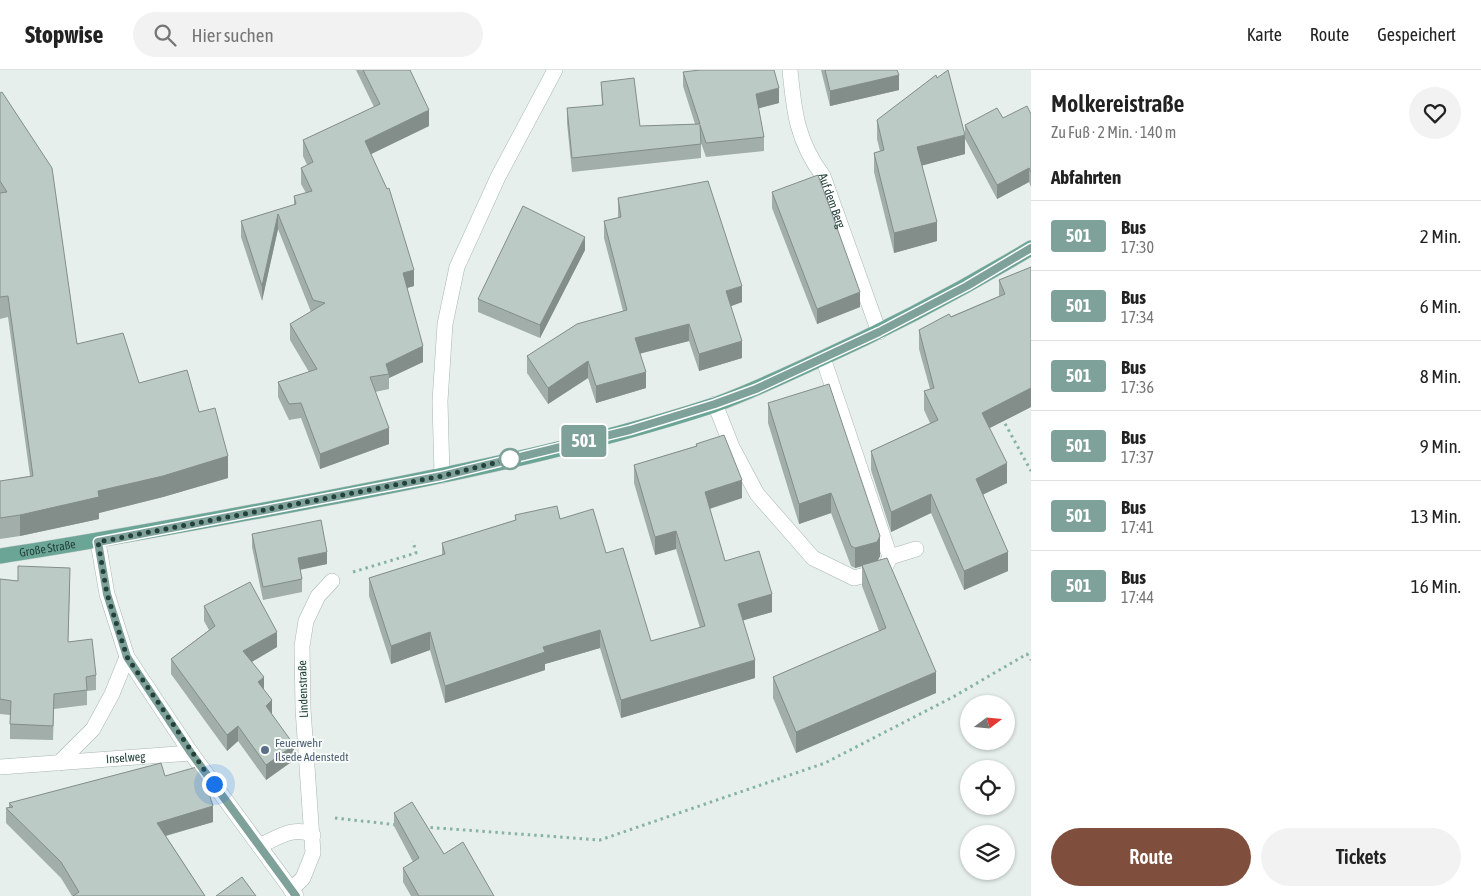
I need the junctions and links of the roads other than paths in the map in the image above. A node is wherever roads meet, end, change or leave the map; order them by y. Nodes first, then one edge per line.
1 (555, 70) edge
2 (790, 70) edge
3 (1031, 248) edge
4 (879, 332) junction
5 (823, 358) junction
6 (715, 404) junction
7 (442, 476) junction
8 (98, 542) junction
9 (916, 549) dead end
10 (0, 556) edge
11 (890, 557) junction
12 (332, 581) road end
13 (127, 657) junction
14 (191, 753) junction
15 (59, 763) junction
16 (0, 767) edge
17 (313, 835) junction
18 (259, 846) junction
19 (294, 893) edge

1 - 7 street
2 - 4 street, Auf dem Berg
3 - 4 main road, Große Straße
4 - 5 main road, Große Straße
5 - 6 main road, Große Straße
5 - 11 street
6 - 7 main road, Große Straße
6 - 11 street
7 - 8 main road, Große Straße
8 - 10 main road, Große Straße
8 - 13 street, Lindenstraße
9 - 11 street
12 - 17 street, Lindenstraße
13 - 14 street, Lindenstraße
13 - 15 street
14 - 15 street, Inselweg
14 - 18 street, Lindenstraße
15 - 16 street, Inselweg
17 - 18 street
17 - 19 street, Lindenstraße
18 - 19 street, Lindenstraße

